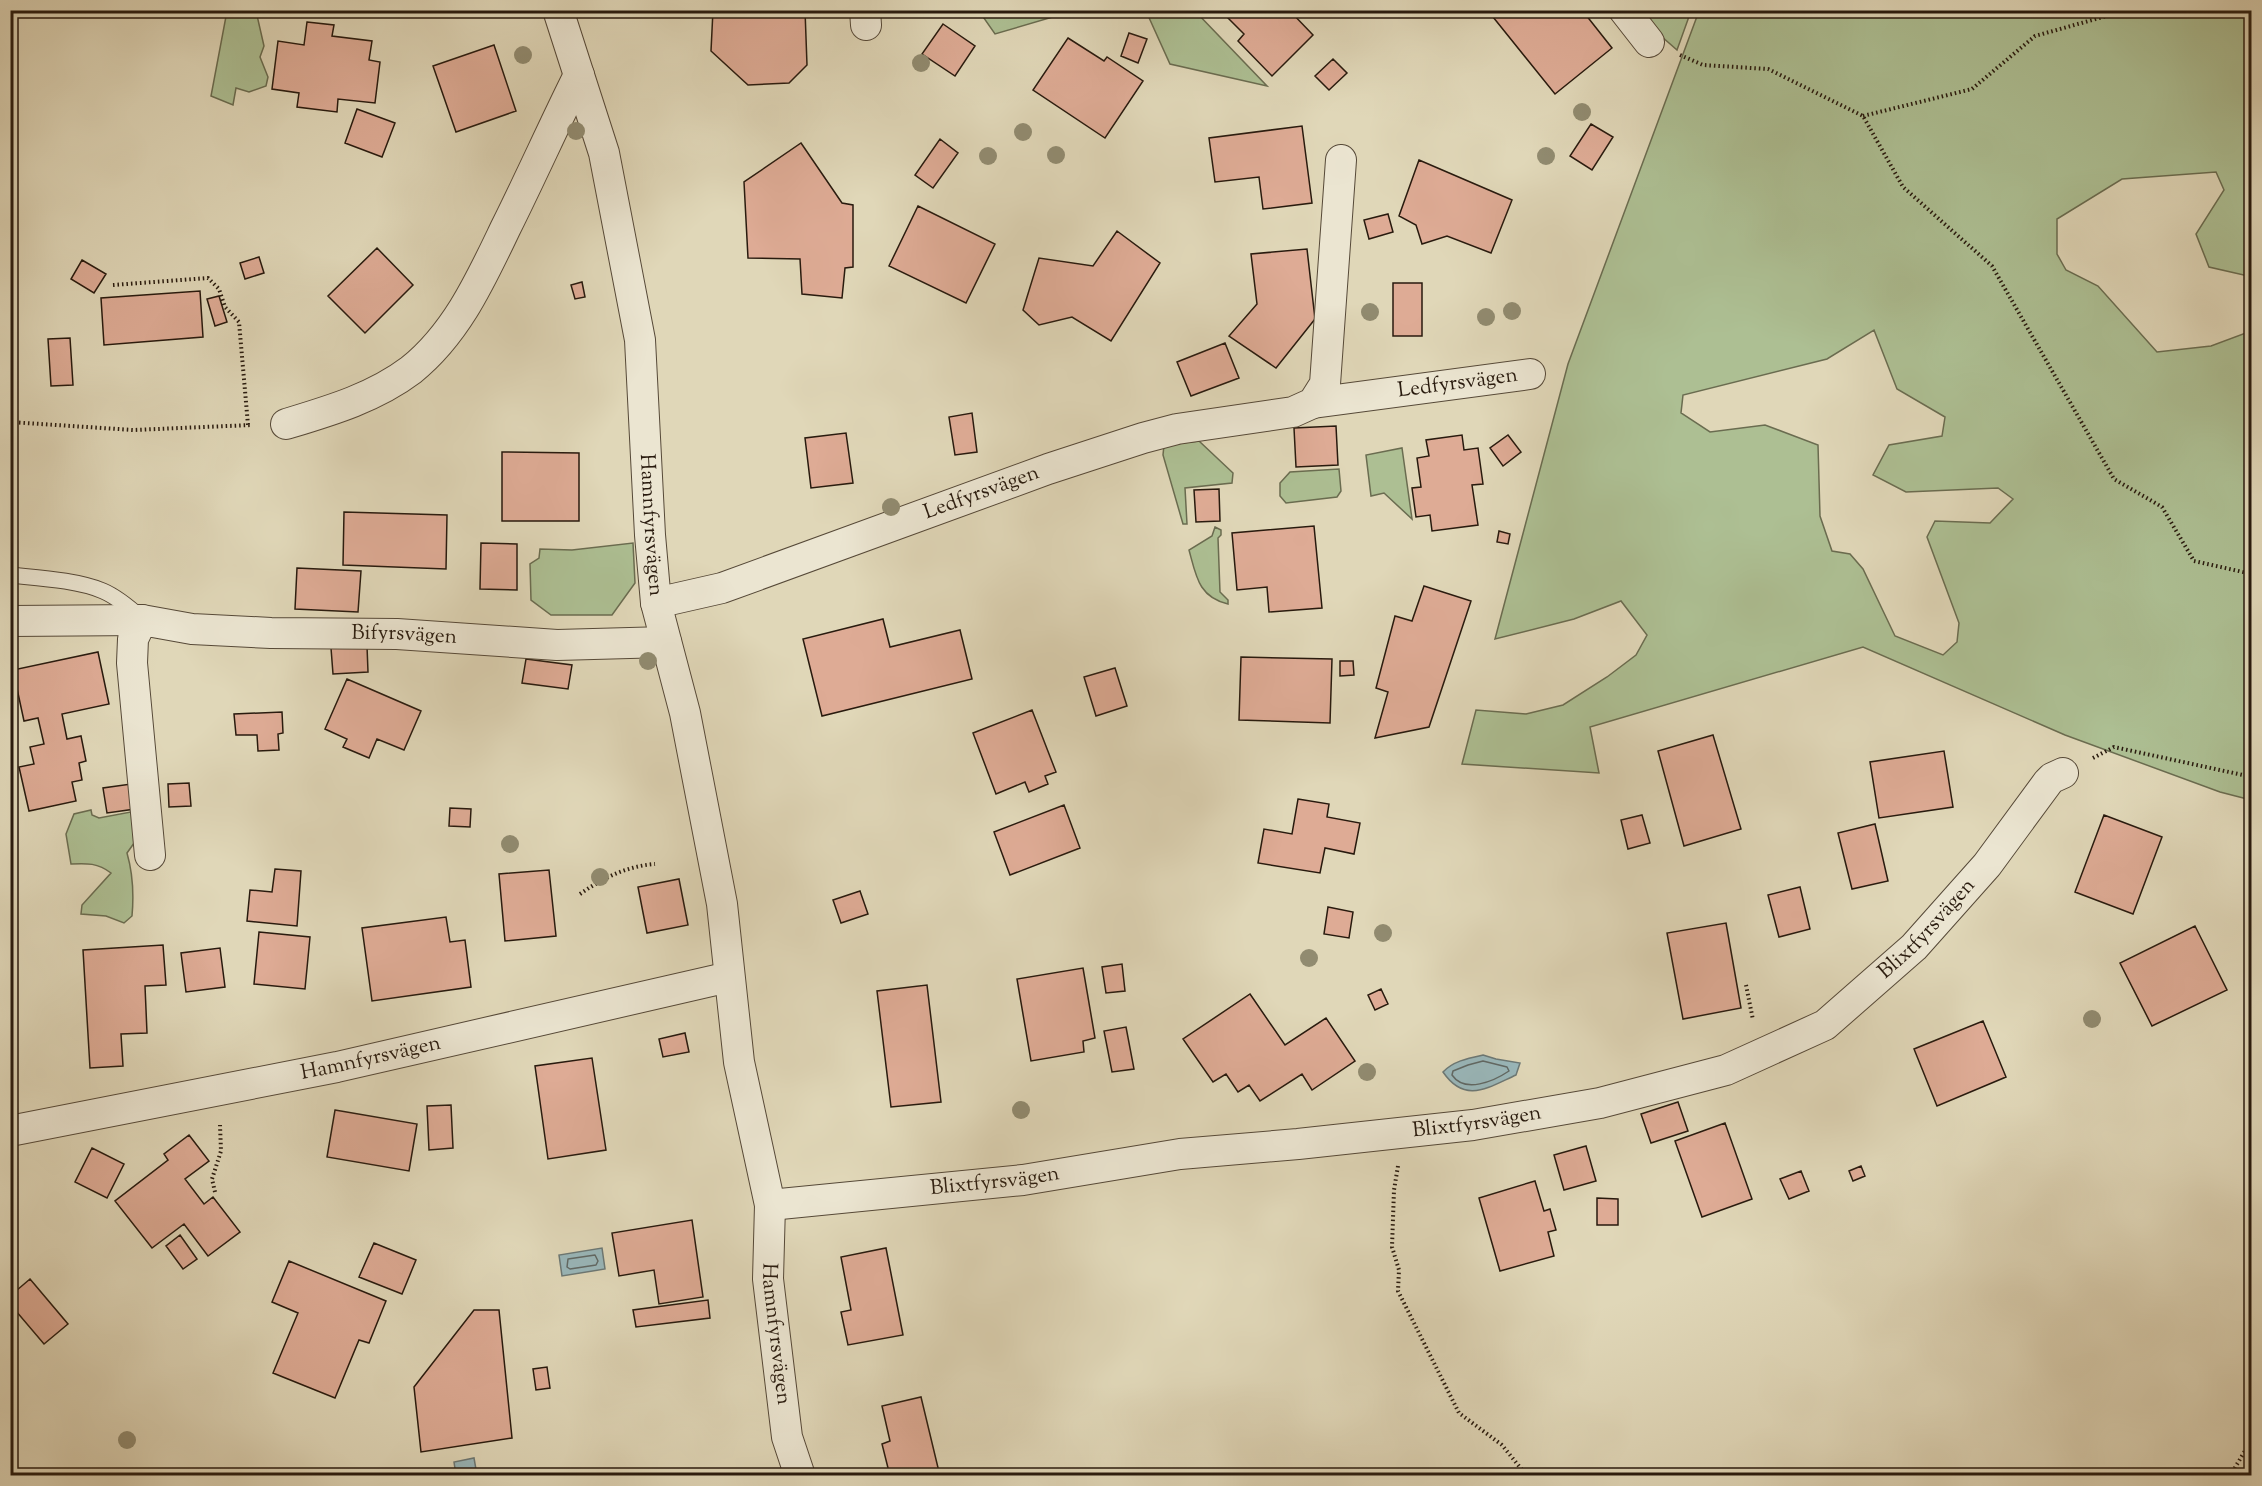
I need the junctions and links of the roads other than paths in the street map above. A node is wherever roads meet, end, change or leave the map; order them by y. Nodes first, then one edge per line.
1 (558, 10) edge
2 (1624, 10) edge
3 (1649, 42) road end
4 (579, 75) junction
5 (1341, 160) dead end
6 (1530, 374) dead end
7 (1312, 403) junction
8 (286, 424) road end
9 (10, 575) edge
10 (656, 603) junction
11 (142, 620) junction
12 (10, 621) edge
13 (666, 642) junction
14 (2062, 773) road end
15 (150, 855) dead end
16 (729, 977) junction
17 (10, 1131) edge
18 (770, 1205) junction
19 (800, 1476) edge

1 - 4 street, Hamnfyrsvägen
2 - 3 street
4 - 8 street
4 - 10 street, Hamnfyrsvägen
5 - 7 street
6 - 7 street, Ledfyrsvägen
7 - 10 street, Ledfyrsvägen
9 - 11 lane
10 - 13 street, Hamnfyrsvägen
11 - 12 street, Bifyrsvägen
11 - 13 street, Bifyrsvägen
11 - 15 street
13 - 16 street, Hamnfyrsvägen
14 - 18 street, Blixtfyrsvägen
16 - 17 street, Hamnfyrsvägen
16 - 18 street, Hamnfyrsvägen
18 - 19 street, Hamnfyrsvägen

